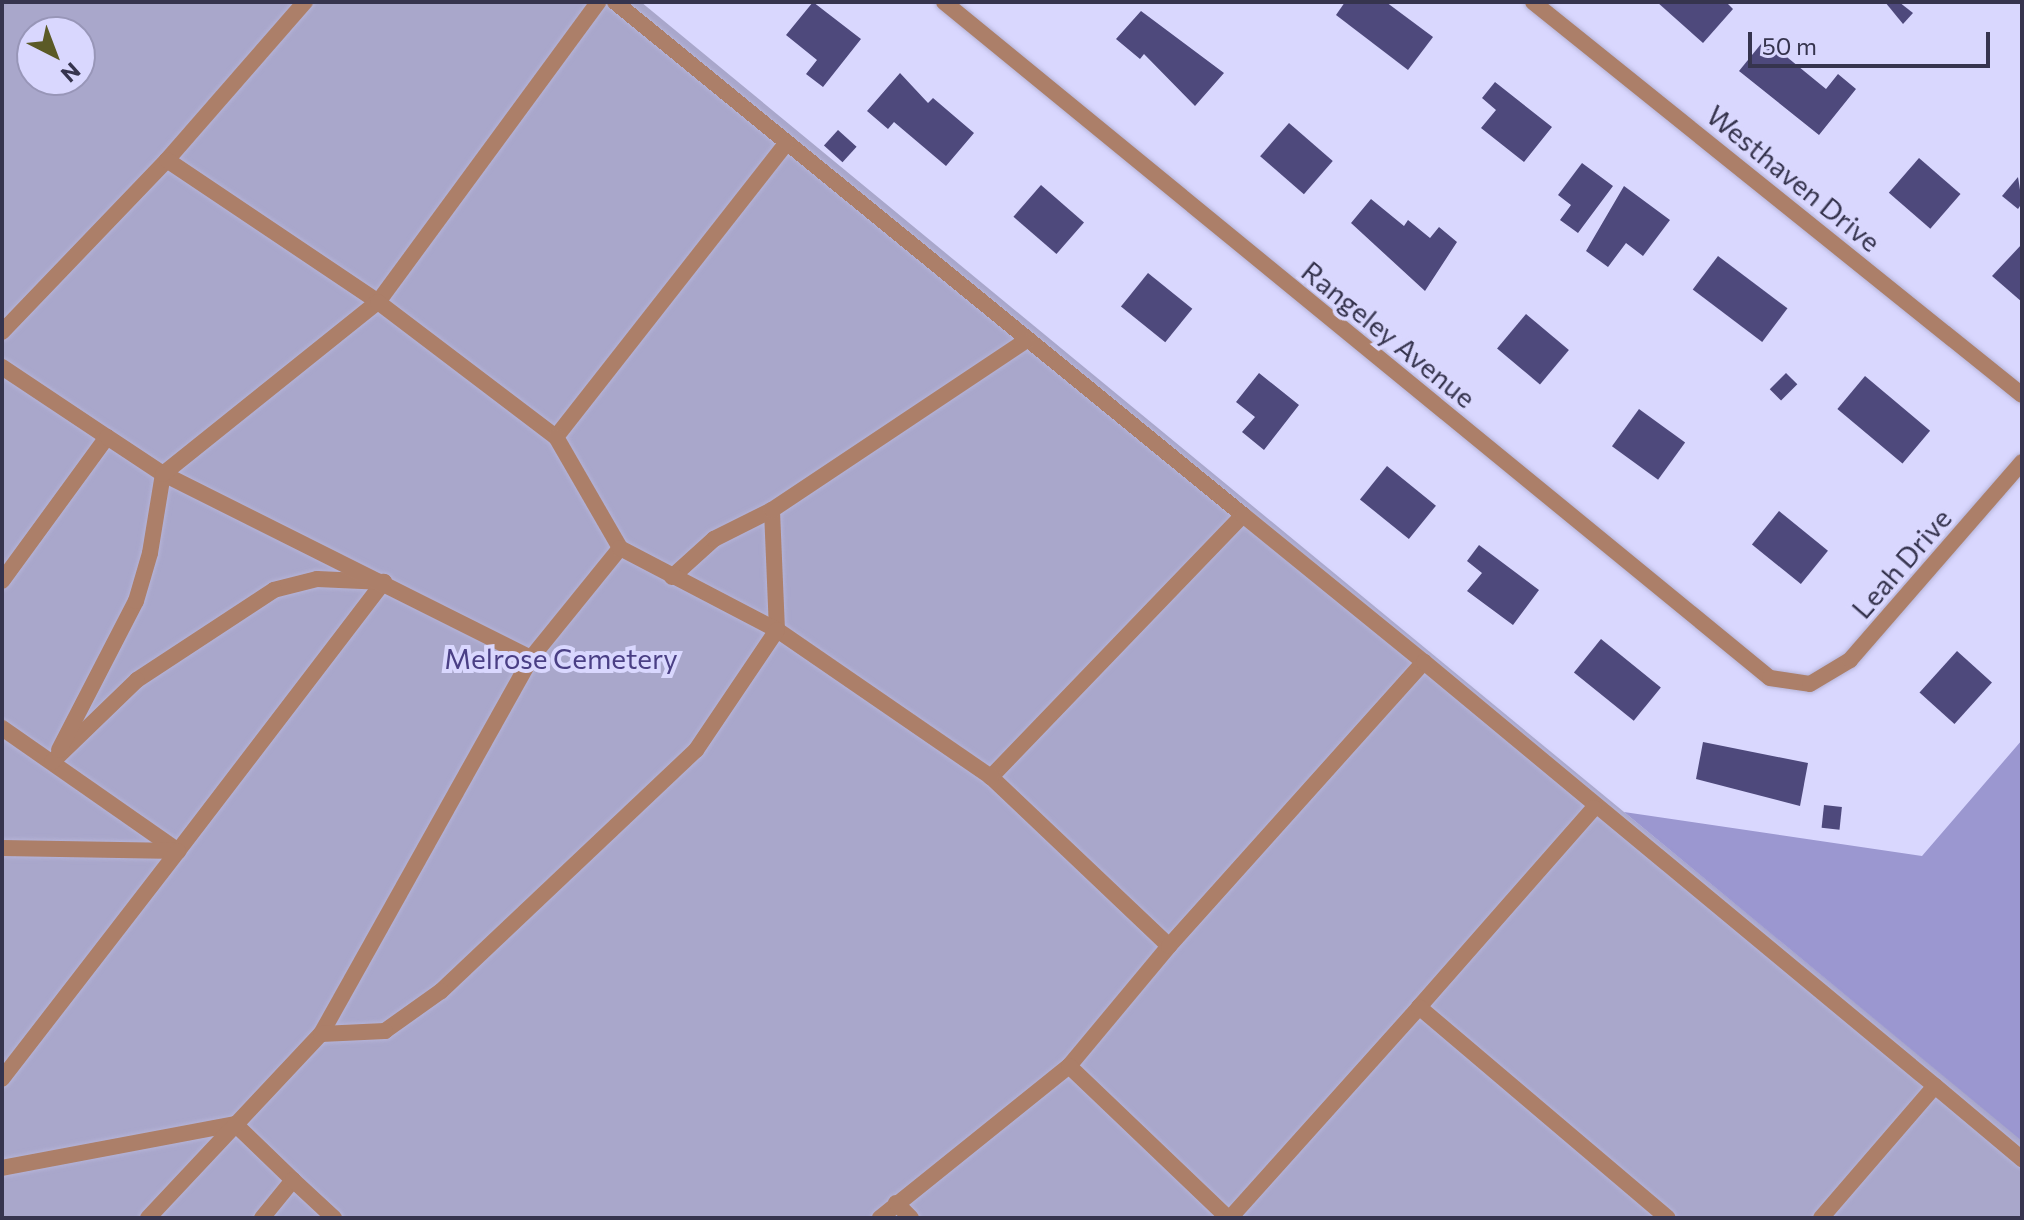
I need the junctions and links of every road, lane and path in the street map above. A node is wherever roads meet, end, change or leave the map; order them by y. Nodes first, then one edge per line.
1 (305, 2) edge
2 (598, 2) edge
3 (615, 2) edge
4 (944, 2) edge
5 (1533, 2) edge
6 (785, 145) junction
7 (167, 160) junction
8 (378, 302) junction
9 (2, 332) edge
10 (1024, 342) junction
11 (2, 367) edge
12 (2022, 395) edge
13 (107, 437) junction
14 (556, 437) junction
15 (2022, 462) edge
16 (163, 474) junction
17 (772, 510) junction
18 (1243, 515) junction
19 (620, 548) junction
20 (5, 571) edge
21 (672, 577) junction
22 (384, 582) junction
23 (777, 630) junction
24 (531, 658) junction
25 (1424, 662) junction
26 (1810, 684) joint
27 (2, 728) edge
28 (52, 762) junction
29 (991, 777) junction
30 (1594, 808) junction
31 (2, 848) edge
32 (178, 851) junction
33 (1169, 946) junction
34 (1419, 1007) junction
35 (321, 1034) junction
36 (1069, 1066) junction
37 (2, 1079) edge
38 (1935, 1086) junction
39 (235, 1124) junction
40 (2022, 1159) edge
41 (2, 1168) edge
42 (293, 1180) junction
43 (896, 1203) junction
44 (148, 1218) edge
45 (262, 1218) edge
46 (334, 1218) edge
47 (880, 1218) edge
48 (911, 1218) edge
49 (1229, 1218) edge
50 (1668, 1218) edge
51 (1821, 1218) edge

1 - 7 street
2 - 8 street
3 - 6 street
4 - 26 street, Rangeley Avenue
5 - 12 street, Westhaven Drive
6 - 10 street
6 - 14 street
7 - 8 street
7 - 9 street
8 - 14 street
8 - 16 street
10 - 17 street
10 - 18 street
11 - 13 street
13 - 16 street
13 - 20 street
14 - 19 street
15 - 26 street, Leah Drive
16 - 22 street
16 - 28 street
17 - 21 street
17 - 23 street
18 - 25 street
18 - 29 street
19 - 21 street
19 - 24 street
21 - 23 street
22 - 24 street
22 - 28 street
22 - 32 street
23 - 29 street
23 - 35 street
24 - 35 street
25 - 30 street
25 - 33 street
27 - 28 street
28 - 32 street
29 - 33 street
30 - 34 street
30 - 38 street
31 - 32 street
32 - 37 street
33 - 36 street
34 - 49 street
34 - 50 street
35 - 39 street
36 - 43 street
36 - 49 street
38 - 40 street
38 - 51 street
39 - 41 street
39 - 42 street
39 - 44 street
42 - 45 street
42 - 46 street
43 - 47 street
43 - 48 street

